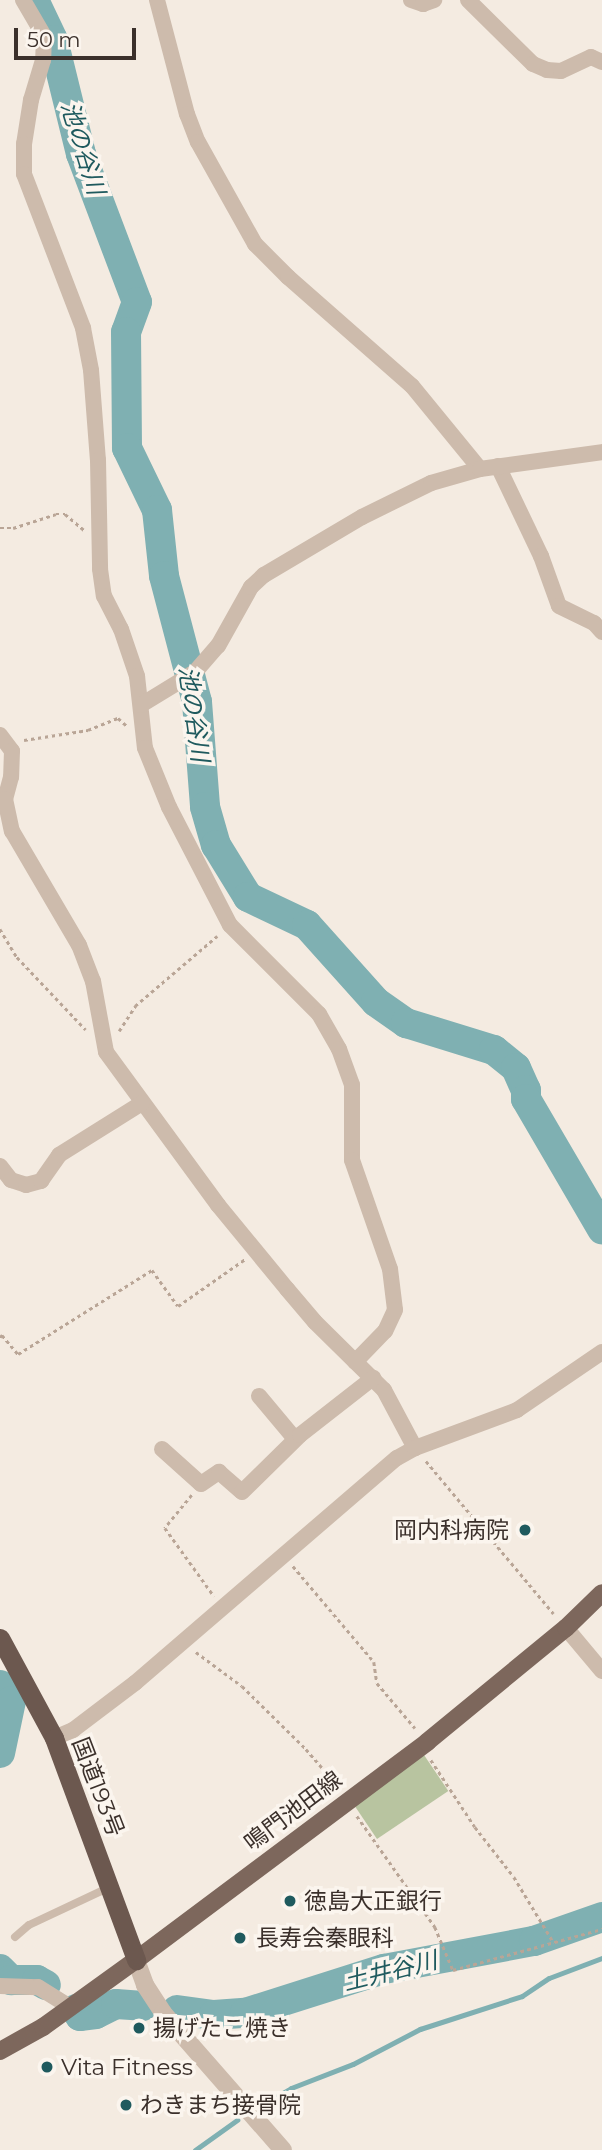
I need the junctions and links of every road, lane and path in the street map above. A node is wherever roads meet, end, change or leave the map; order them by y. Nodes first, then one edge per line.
1 (23, 0) edge
2 (157, 0) edge
3 (411, 0) edge
4 (434, 0) edge
5 (468, 0) edge
6 (602, 62) edge
7 (602, 452) edge
8 (498, 466) junction
9 (480, 469) junction
10 (0, 528) edge
11 (99, 538) junction
12 (602, 632) edge
13 (141, 705) junction
14 (4, 740) edge
15 (145, 743) junction
16 (6, 835) edge
17 (230, 925) junction
18 (0, 929) edge
19 (105, 1048) junction
20 (142, 1103) junction
21 (0, 1166) edge
22 (256, 1251) junction
23 (0, 1337) edge
24 (602, 1352) edge
25 (355, 1362) junction
26 (373, 1378) junction
27 (259, 1396) dead end
28 (295, 1439) junction
29 (415, 1448) junction
30 (162, 1449) dead end
31 (201, 1484) junction
32 (283, 1555) junction
33 (602, 1593) edge
34 (222, 1607) junction
35 (566, 1628) junction
36 (0, 1638) edge
37 (182, 1642) junction
38 (602, 1671) edge
39 (54, 1738) junction
40 (424, 1744) junction
41 (348, 1800) junction
42 (110, 1887) junction
43 (602, 1929) edge
44 (15, 1937) dead end
45 (555, 1943) junction
46 (136, 1960) junction
47 (0, 1986) edge
48 (68, 2006) junction
49 (0, 2051) edge
50 (283, 2150) edge

1 - 11 street
2 - 9 street
3 - 4 street
5 - 6 street
7 - 8 street
8 - 9 street
8 - 12 street
9 - 13 street
10 - 11 path
11 - 13 street
13 - 15 street
14 - 15 path
14 - 16 street
15 - 17 street
16 - 19 street
17 - 19 path
17 - 25 street
18 - 19 path
19 - 20 street
20 - 21 street
20 - 22 street
22 - 23 path
22 - 25 street
24 - 29 street
25 - 26 street
26 - 28 street
26 - 29 street
27 - 28 street
28 - 31 street
29 - 32 street
29 - 35 path
30 - 31 street
31 - 34 path
32 - 34 street
32 - 40 path
33 - 35 main road, 鳴門池田線
34 - 37 street
35 - 38 street
35 - 40 main road, 鳴門池田線
36 - 39 highway, 国道193号
37 - 39 street
37 - 41 path
39 - 42 highway, 国道193号
40 - 41 main road, 鳴門池田線
40 - 45 path
41 - 45 path
41 - 46 main road, 鳴門池田線
42 - 44 lane
42 - 46 highway, 国道193号
43 - 45 path
46 - 48 main road, 鳴門池田線
46 - 50 street
47 - 48 street
48 - 49 main road, 鳴門池田線

